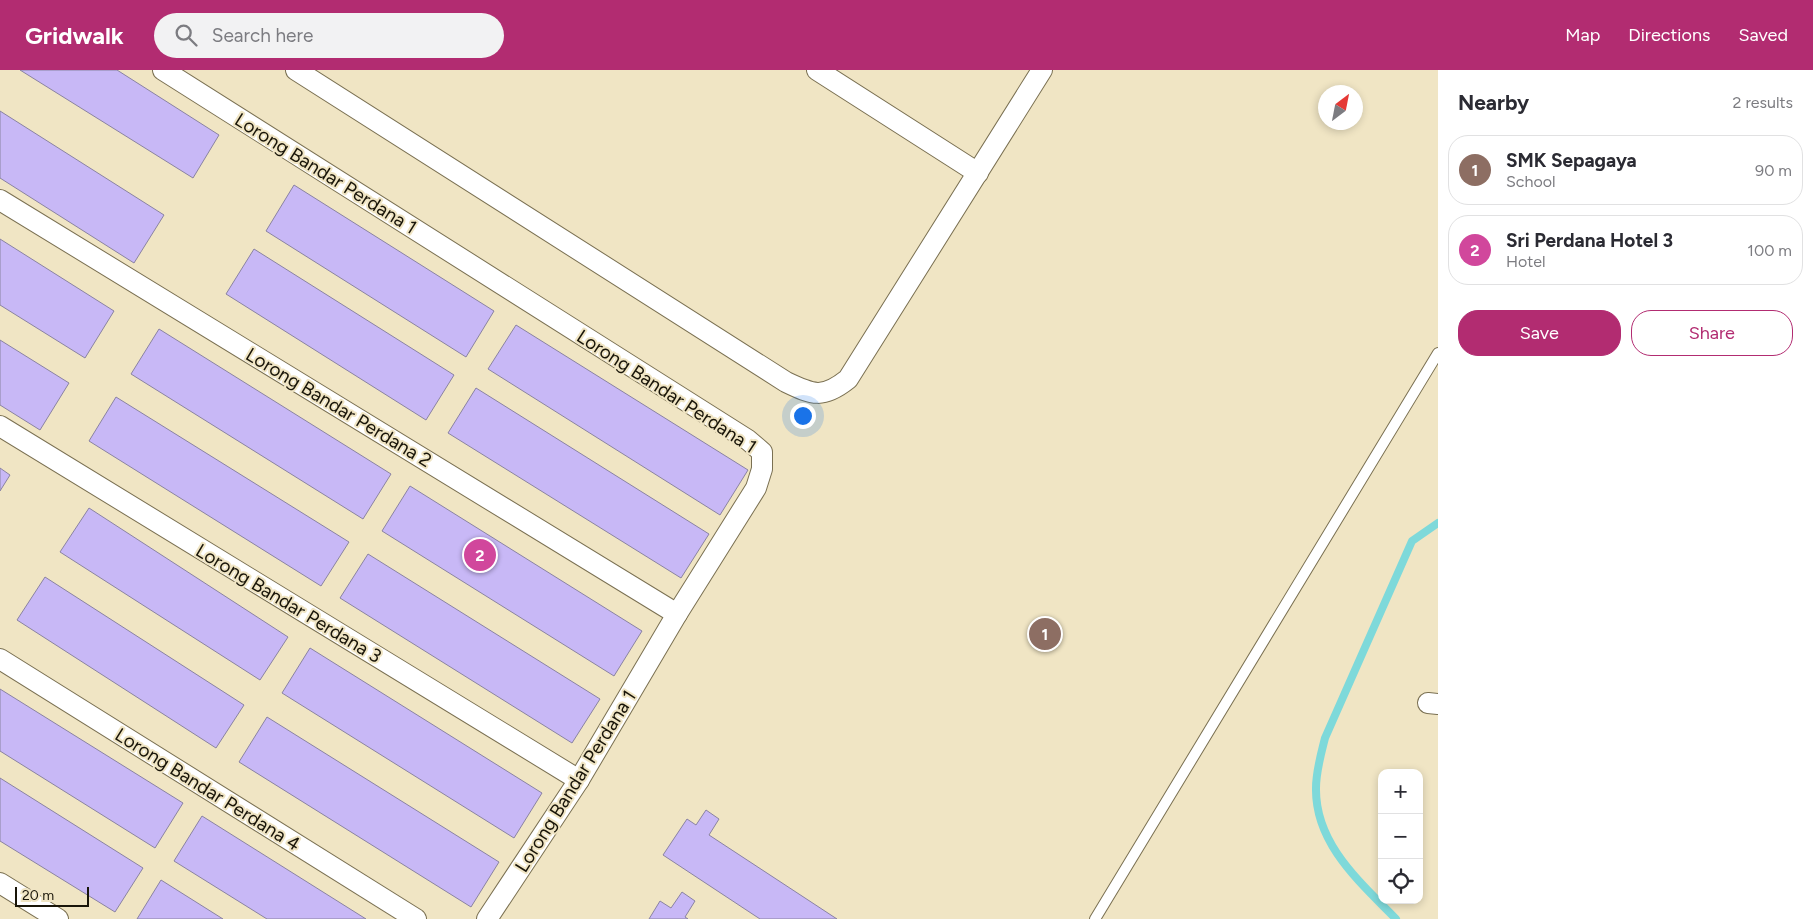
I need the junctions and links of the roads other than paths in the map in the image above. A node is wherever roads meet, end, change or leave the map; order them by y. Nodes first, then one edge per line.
1 (163, 70) edge
2 (296, 70) edge
3 (817, 70) edge
4 (1042, 70) edge
5 (978, 174) junction
6 (0, 200) edge
7 (1438, 353) edge
8 (0, 426) edge
9 (677, 614) junction
10 (0, 659) edge
11 (578, 780) junction
12 (0, 883) edge
13 (58, 919) edge
14 (416, 919) edge
15 (487, 919) edge
16 (1095, 919) edge

1 - 9 street, Lorong Bandar Perdana 1
2 - 5 street
3 - 5 street
4 - 5 street
6 - 9 street, Lorong Bandar Perdana 2
7 - 16 lane
8 - 11 street, Lorong Bandar Perdana 3
9 - 11 street, Lorong Bandar Perdana 1
10 - 14 street, Lorong Bandar Perdana 4
11 - 15 street, Lorong Bandar Perdana 1
12 - 13 street

